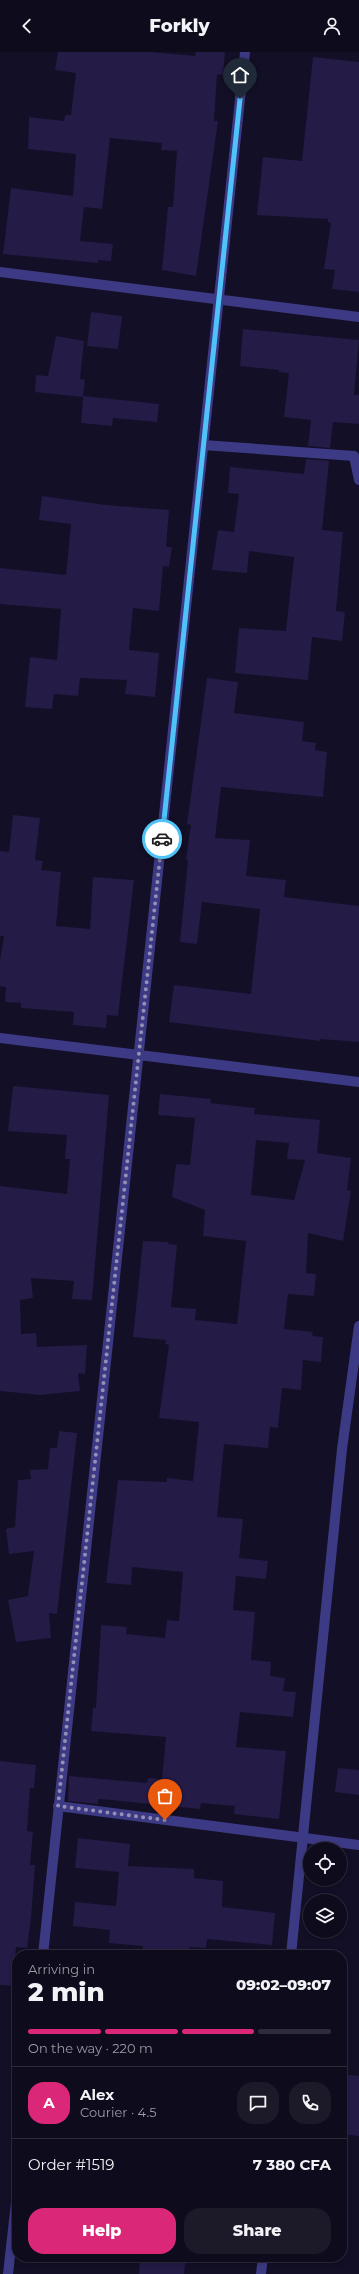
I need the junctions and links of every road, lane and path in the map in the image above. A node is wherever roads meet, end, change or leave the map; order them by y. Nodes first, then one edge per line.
1 (245, 52) edge
2 (0, 272) edge
3 (218, 300) junction
4 (359, 317) edge
5 (203, 445) junction
6 (359, 480) edge
7 (0, 1038) edge
8 (140, 1055) junction
9 (359, 1082) edge
10 (359, 1326) edge
11 (58, 1806) junction
12 (302, 1839) junction
13 (359, 1845) edge
14 (44, 1950) edge
15 (291, 1950) edge
16 (12, 2238) edge
17 (262, 2262) edge
18 (8, 2274) edge
19 (261, 2274) edge

1 - 3 street
2 - 3 street
3 - 4 street
3 - 5 street
5 - 6 street
5 - 8 street
7 - 8 street
8 - 9 street
8 - 11 street
10 - 12 street
11 - 12 street
11 - 14 street
12 - 13 street
12 - 15 street
16 - 18 street
17 - 19 street

